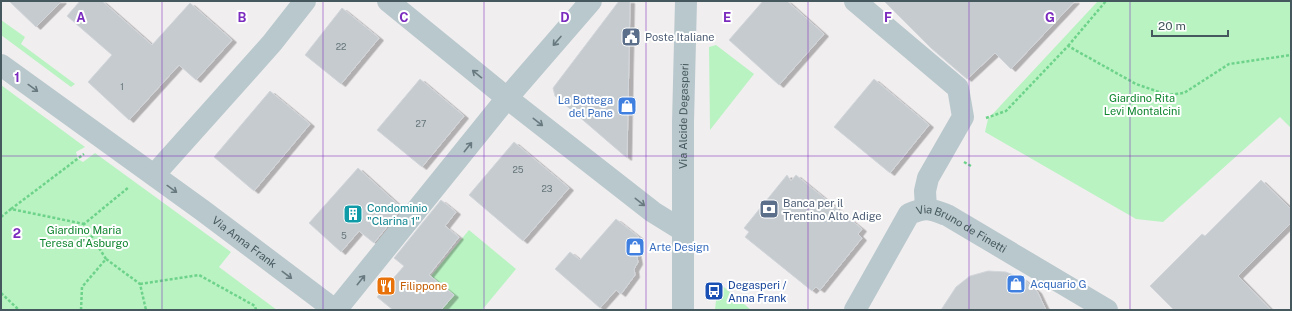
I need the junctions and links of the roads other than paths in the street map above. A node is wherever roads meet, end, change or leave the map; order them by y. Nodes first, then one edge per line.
1 (305, 1) edge
2 (388, 1) edge
3 (592, 1) edge
4 (686, 1) edge
5 (855, 1) edge
6 (1, 65) edge
7 (507, 98) junction
8 (154, 176) junction
9 (926, 208) junction
10 (682, 230) junction
11 (336, 310) edge
12 (683, 310) edge
13 (855, 310) edge
14 (1107, 310) edge

1 - 8 street
7 -> 2 street
3 -> 7 street
4 - 10 street, Via Alcide Degasperi
5 - 9 street
6 -> 8 street, Via Anna Frank
7 -> 10 street
11 -> 7 street, Via Anna Frank
8 -> 11 street, Via Anna Frank
9 - 13 street, Via Bruno de Finetti
9 - 14 street, Via Bruno de Finetti
10 - 12 street, Via Alcide Degasperi

